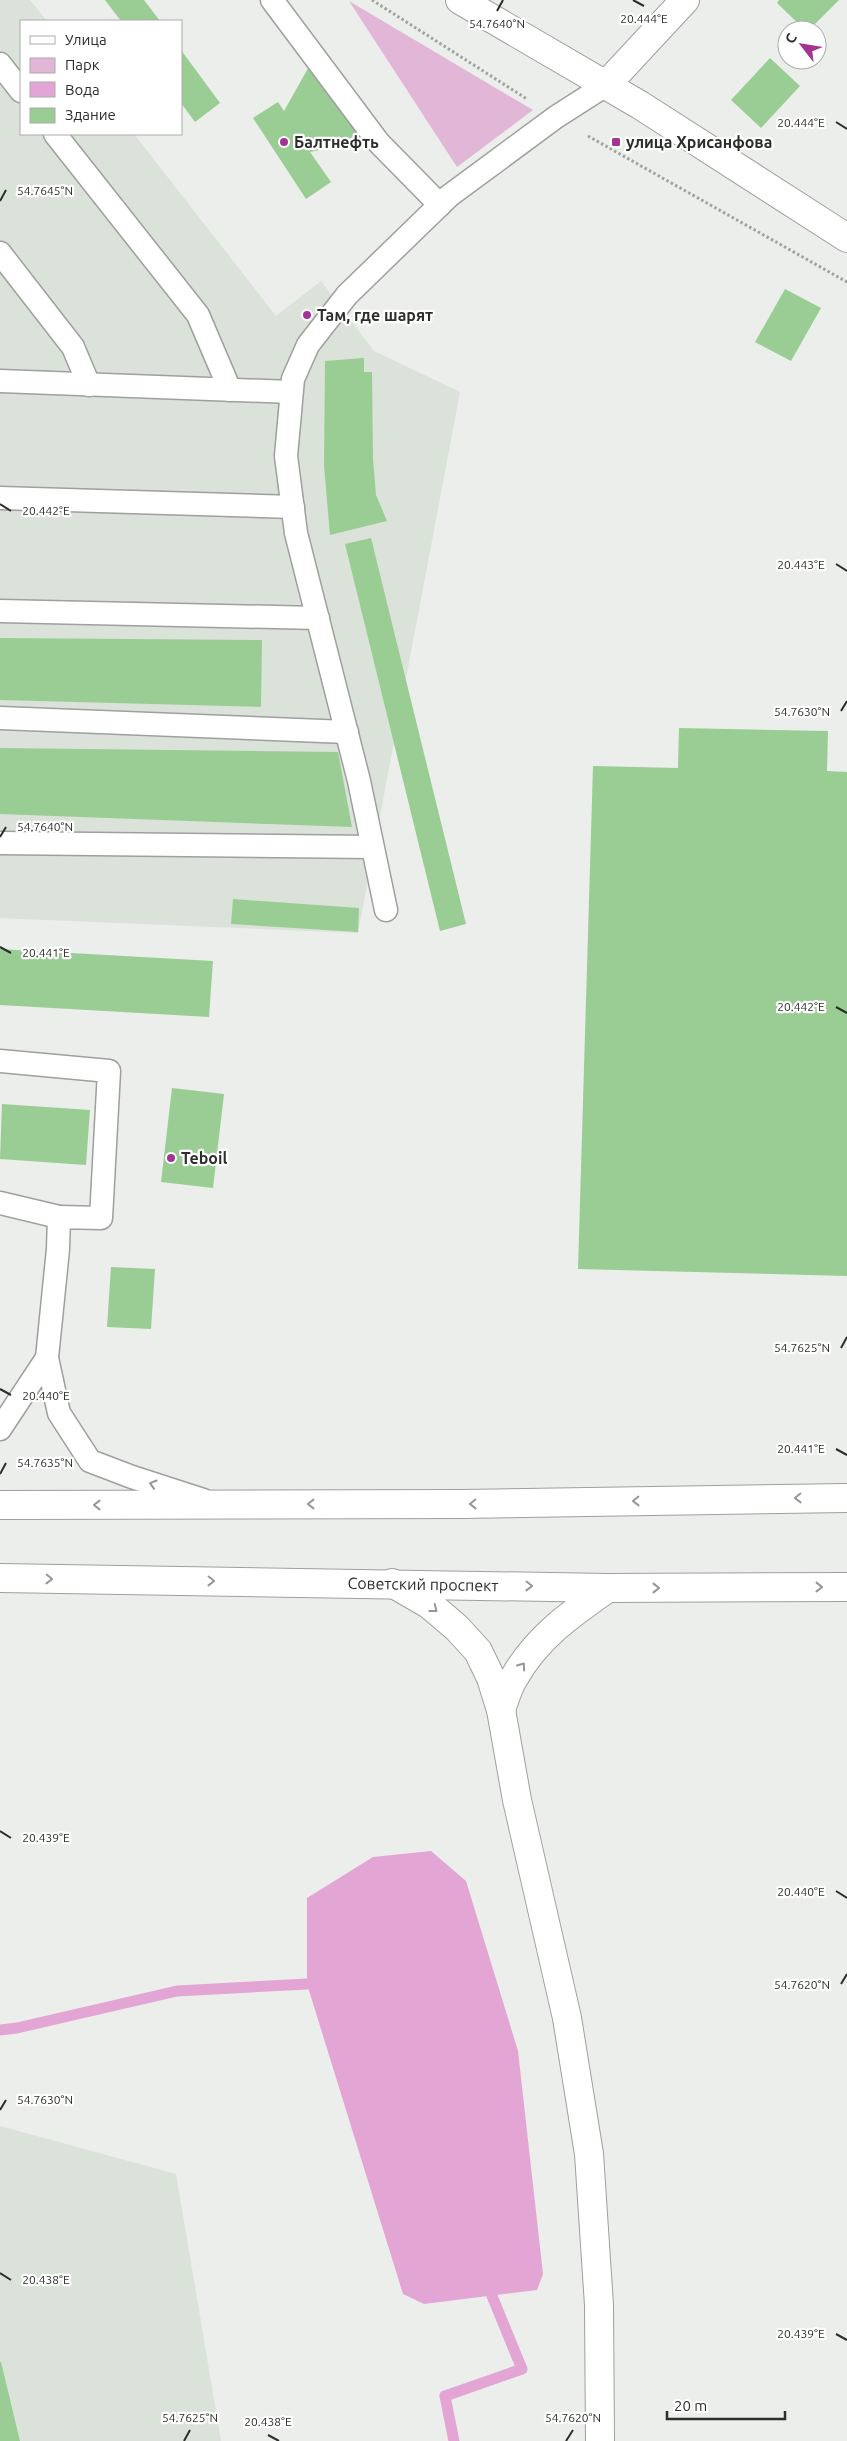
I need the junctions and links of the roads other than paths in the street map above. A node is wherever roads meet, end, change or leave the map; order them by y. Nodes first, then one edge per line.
1 (272, 0) edge
2 (460, 0) edge
3 (685, 0) edge
4 (0, 64) edge
5 (606, 85) junction
6 (20, 90) edge
7 (56, 135) edge
8 (440, 205) junction
9 (847, 238) edge
10 (0, 253) edge
11 (0, 381) edge
12 (89, 384) junction
13 (230, 390) junction
14 (291, 392) junction
15 (0, 498) edge
16 (292, 507) junction
17 (0, 611) edge
18 (318, 618) junction
19 (0, 718) edge
20 (347, 732) junction
21 (0, 843) edge
22 (371, 847) junction
23 (386, 910) dead end
24 (0, 1061) edge
25 (0, 1203) edge
26 (59, 1217) junction
27 (47, 1358) junction
28 (0, 1429) edge
29 (847, 1498) edge
30 (216, 1504) junction
31 (0, 1505) edge
32 (0, 1578) edge
33 (392, 1583) junction
34 (847, 1587) edge
35 (608, 1588) junction
36 (501, 1710) junction
37 (600, 2441) edge

1 - 8 lane
2 - 5 main road
3 - 5 main road
4 - 6 lane
5 - 8 lane
5 - 9 main road
7 - 13 lane
8 - 14 lane
10 - 12 lane
11 - 12 lane
12 - 13 lane
13 - 14 lane
14 - 16 lane
15 - 16 lane
16 - 18 lane
17 - 18 lane
18 - 20 lane
19 - 20 lane
20 - 22 lane
21 - 22 lane
22 - 23 lane
24 - 26 lane
25 - 26 lane
26 - 27 lane
27 - 28 lane
30 -> 27 lane
29 -> 30 main road
30 -> 31 main road
32 -> 33 main road, Советский проспект
33 -> 35 main road, Советский проспект
33 -> 36 main road
35 -> 34 main road, Советский проспект
36 -> 35 main road
36 - 37 main road

